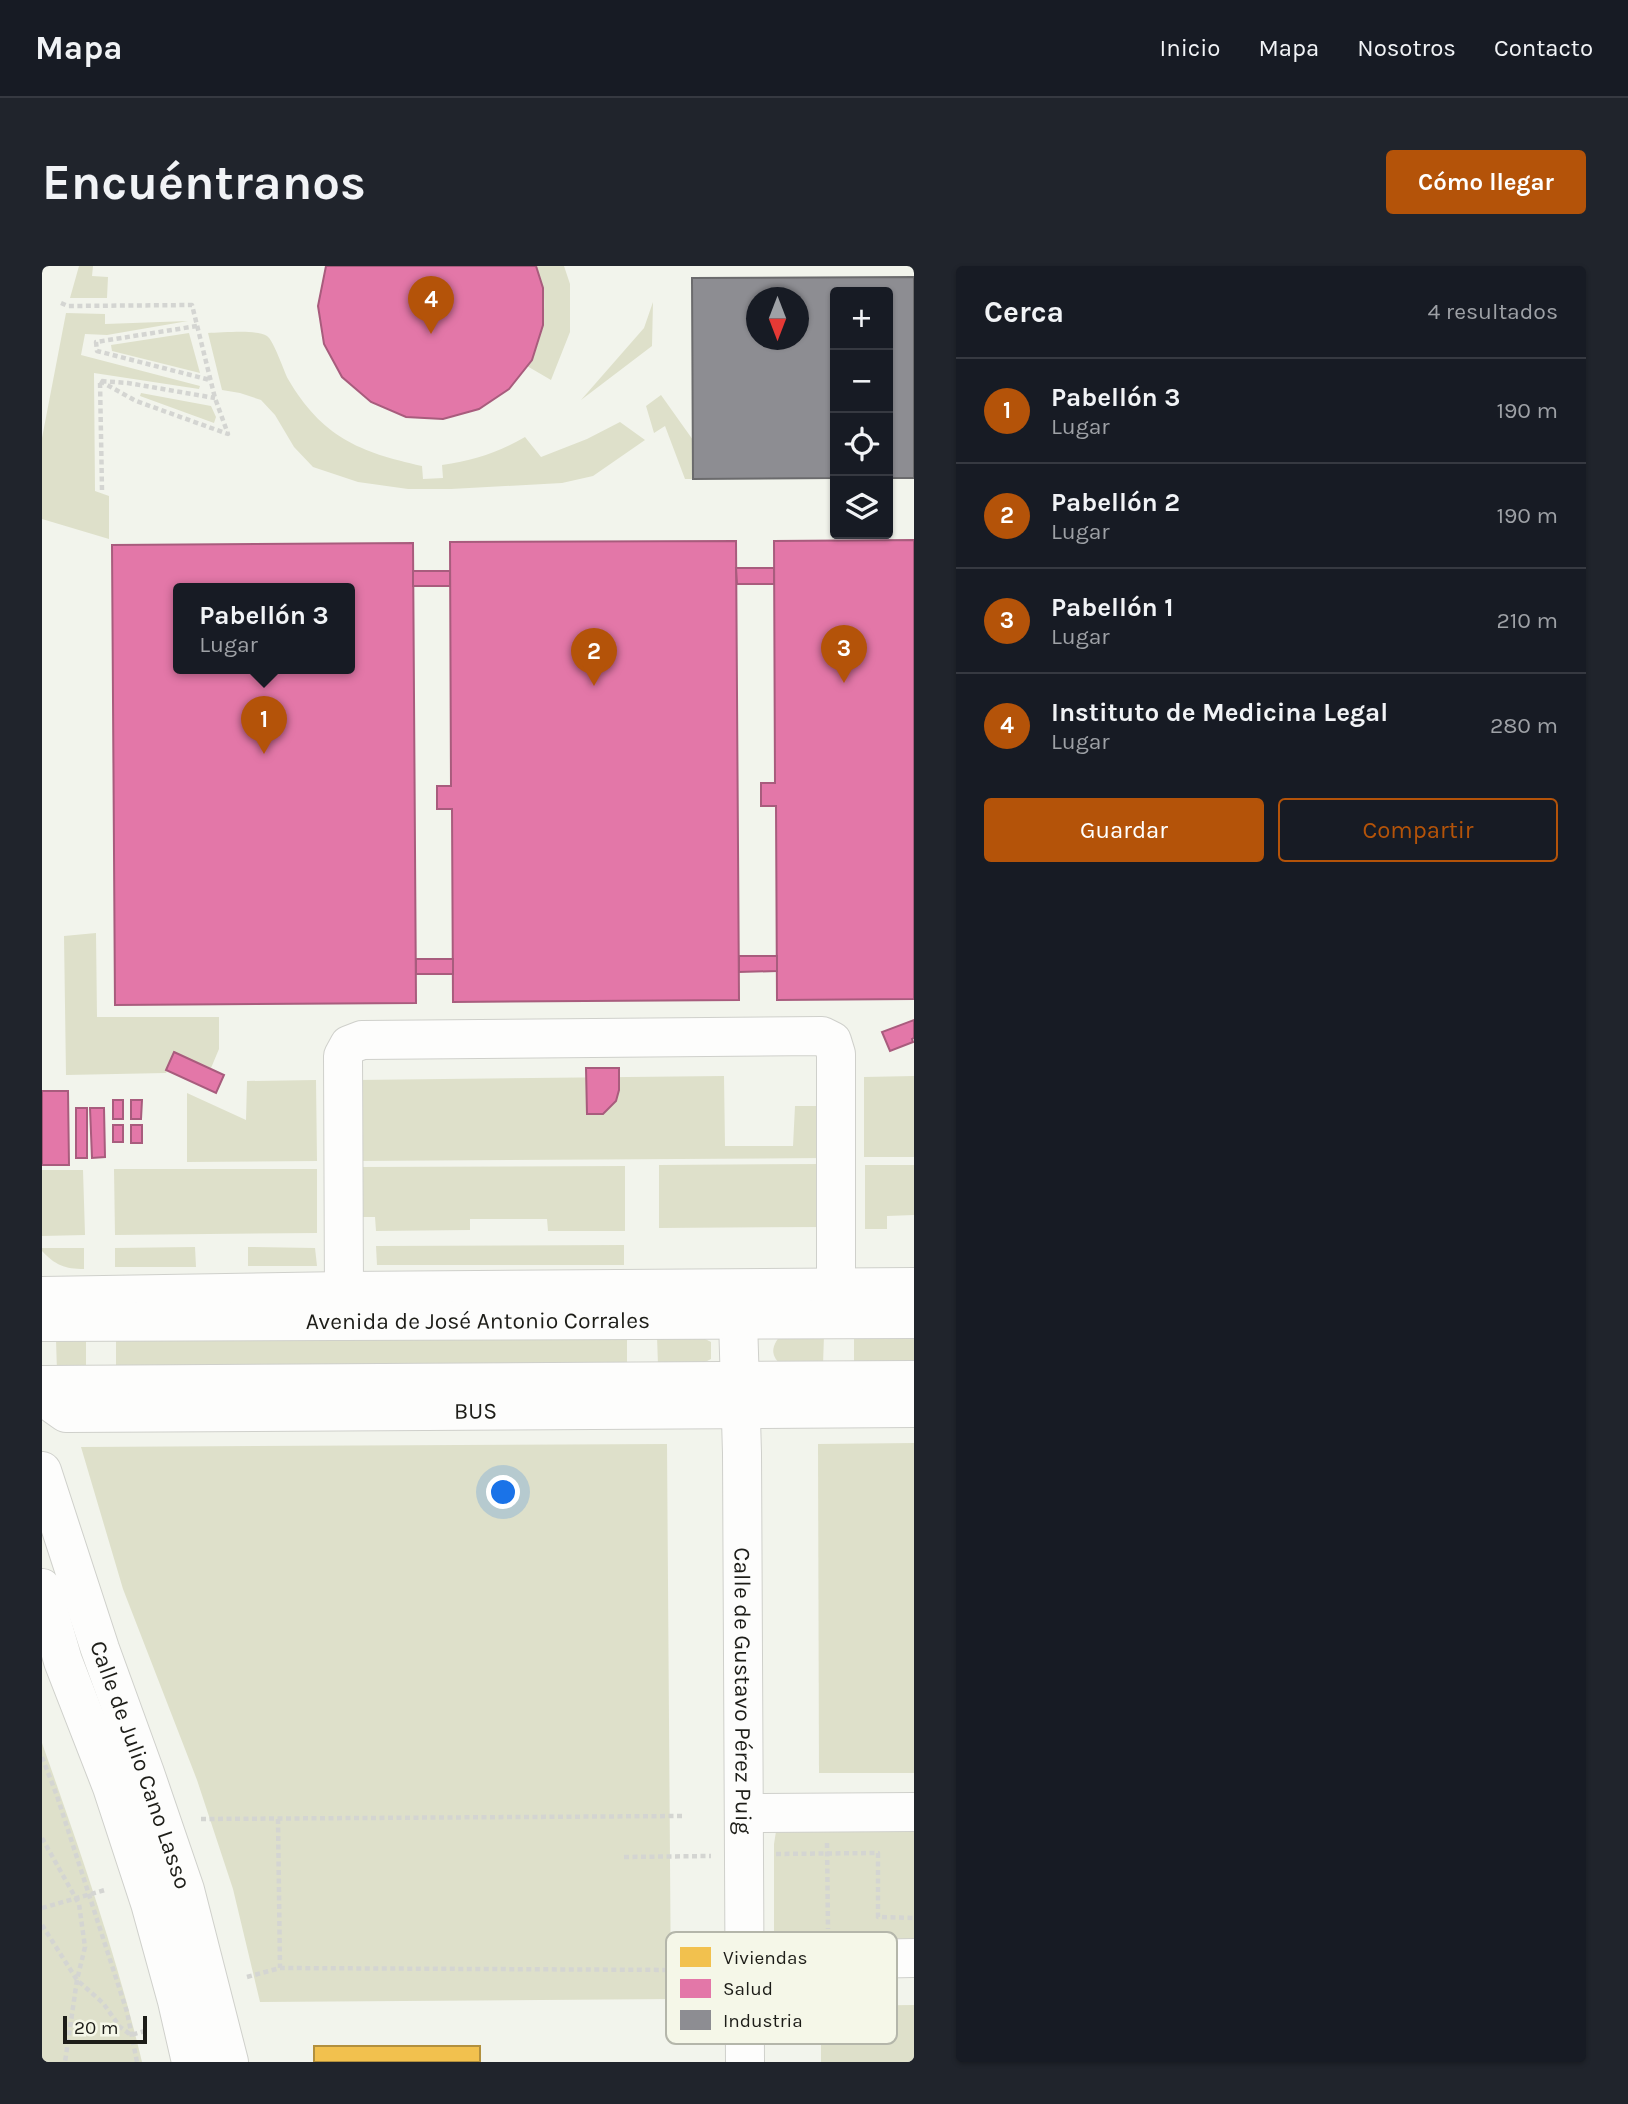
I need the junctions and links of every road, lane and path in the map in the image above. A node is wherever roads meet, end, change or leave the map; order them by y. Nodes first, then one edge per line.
1 (61, 303) dead end
2 (197, 326) junction
3 (210, 380) junction
4 (100, 381) junction
5 (215, 398) junction
6 (102, 489) dead end
7 (914, 1287) edge
8 (836, 1288) junction
9 (344, 1291) junction
10 (42, 1296) edge
11 (914, 1319) edge
12 (738, 1320) junction
13 (42, 1322) edge
14 (42, 1328) edge
15 (42, 1377) edge
16 (914, 1380) edge
17 (42, 1385) edge
18 (741, 1395) junction
19 (42, 1396) edge
20 (914, 1408) edge
21 (42, 1471) edge
22 (42, 1588) edge
23 (42, 1757) edge
24 (745, 1812) junction
25 (914, 1812) edge
26 (682, 1816) dead end
27 (201, 1819) dead end
28 (278, 1819) junction
29 (827, 1835) dead end
30 (42, 1839) edge
31 (827, 1853) junction
32 (745, 1855) junction
33 (624, 1857) dead end
34 (105, 1890) dead end
35 (89, 1895) junction
36 (76, 1898) junction
37 (42, 1908) edge
38 (914, 1918) edge
39 (42, 1925) edge
40 (746, 1932) edge
41 (828, 1932) edge
42 (280, 1968) junction
43 (666, 1970) edge
44 (247, 1977) dead end
45 (77, 1980) junction
46 (145, 2031) dead end
47 (131, 2035) junction
48 (746, 2044) edge
49 (65, 2062) edge
50 (137, 2062) edge
51 (191, 2062) edge
52 (229, 2062) edge
53 (746, 2062) edge

1 - 2 path
2 - 3 path
2 - 3 path
3 - 5 path
4 - 5 path
4 - 5 path
4 - 6 path
7 - 8 street
8 - 9 street
8 - 9 street
9 - 10 street
11 - 12 street, Avenida de José Antonio Corrales
12 - 13 street, Avenida de José Antonio Corrales
12 - 18 street, Calle de Gustavo Pérez Puig
14 - 15 street
16 - 18 street
17 - 18 street
18 - 19 street, BUS
18 - 20 street, BUS
18 - 24 street, Calle de Gustavo Pérez Puig
21 - 52 street, Calle de Julio Cano Lasso
22 - 51 street, Calle de Julio Cano Lasso
23 - 35 path
24 - 25 street
24 - 32 street, Calle de Gustavo Pérez Puig
26 - 28 path
27 - 28 path
28 - 42 path
29 - 31 path
30 - 36 path
31 - 32 path
31 - 38 path
31 - 41 path
32 - 33 path
32 - 40 street, Calle de Gustavo Pérez Puig
34 - 35 path
35 - 36 path
35 - 47 path
36 - 37 path
36 - 45 path
39 - 45 path
42 - 43 path
42 - 44 path
45 - 47 path
45 - 49 path
46 - 47 path
47 - 50 path
48 - 53 street, Calle de Gustavo Pérez Puig

